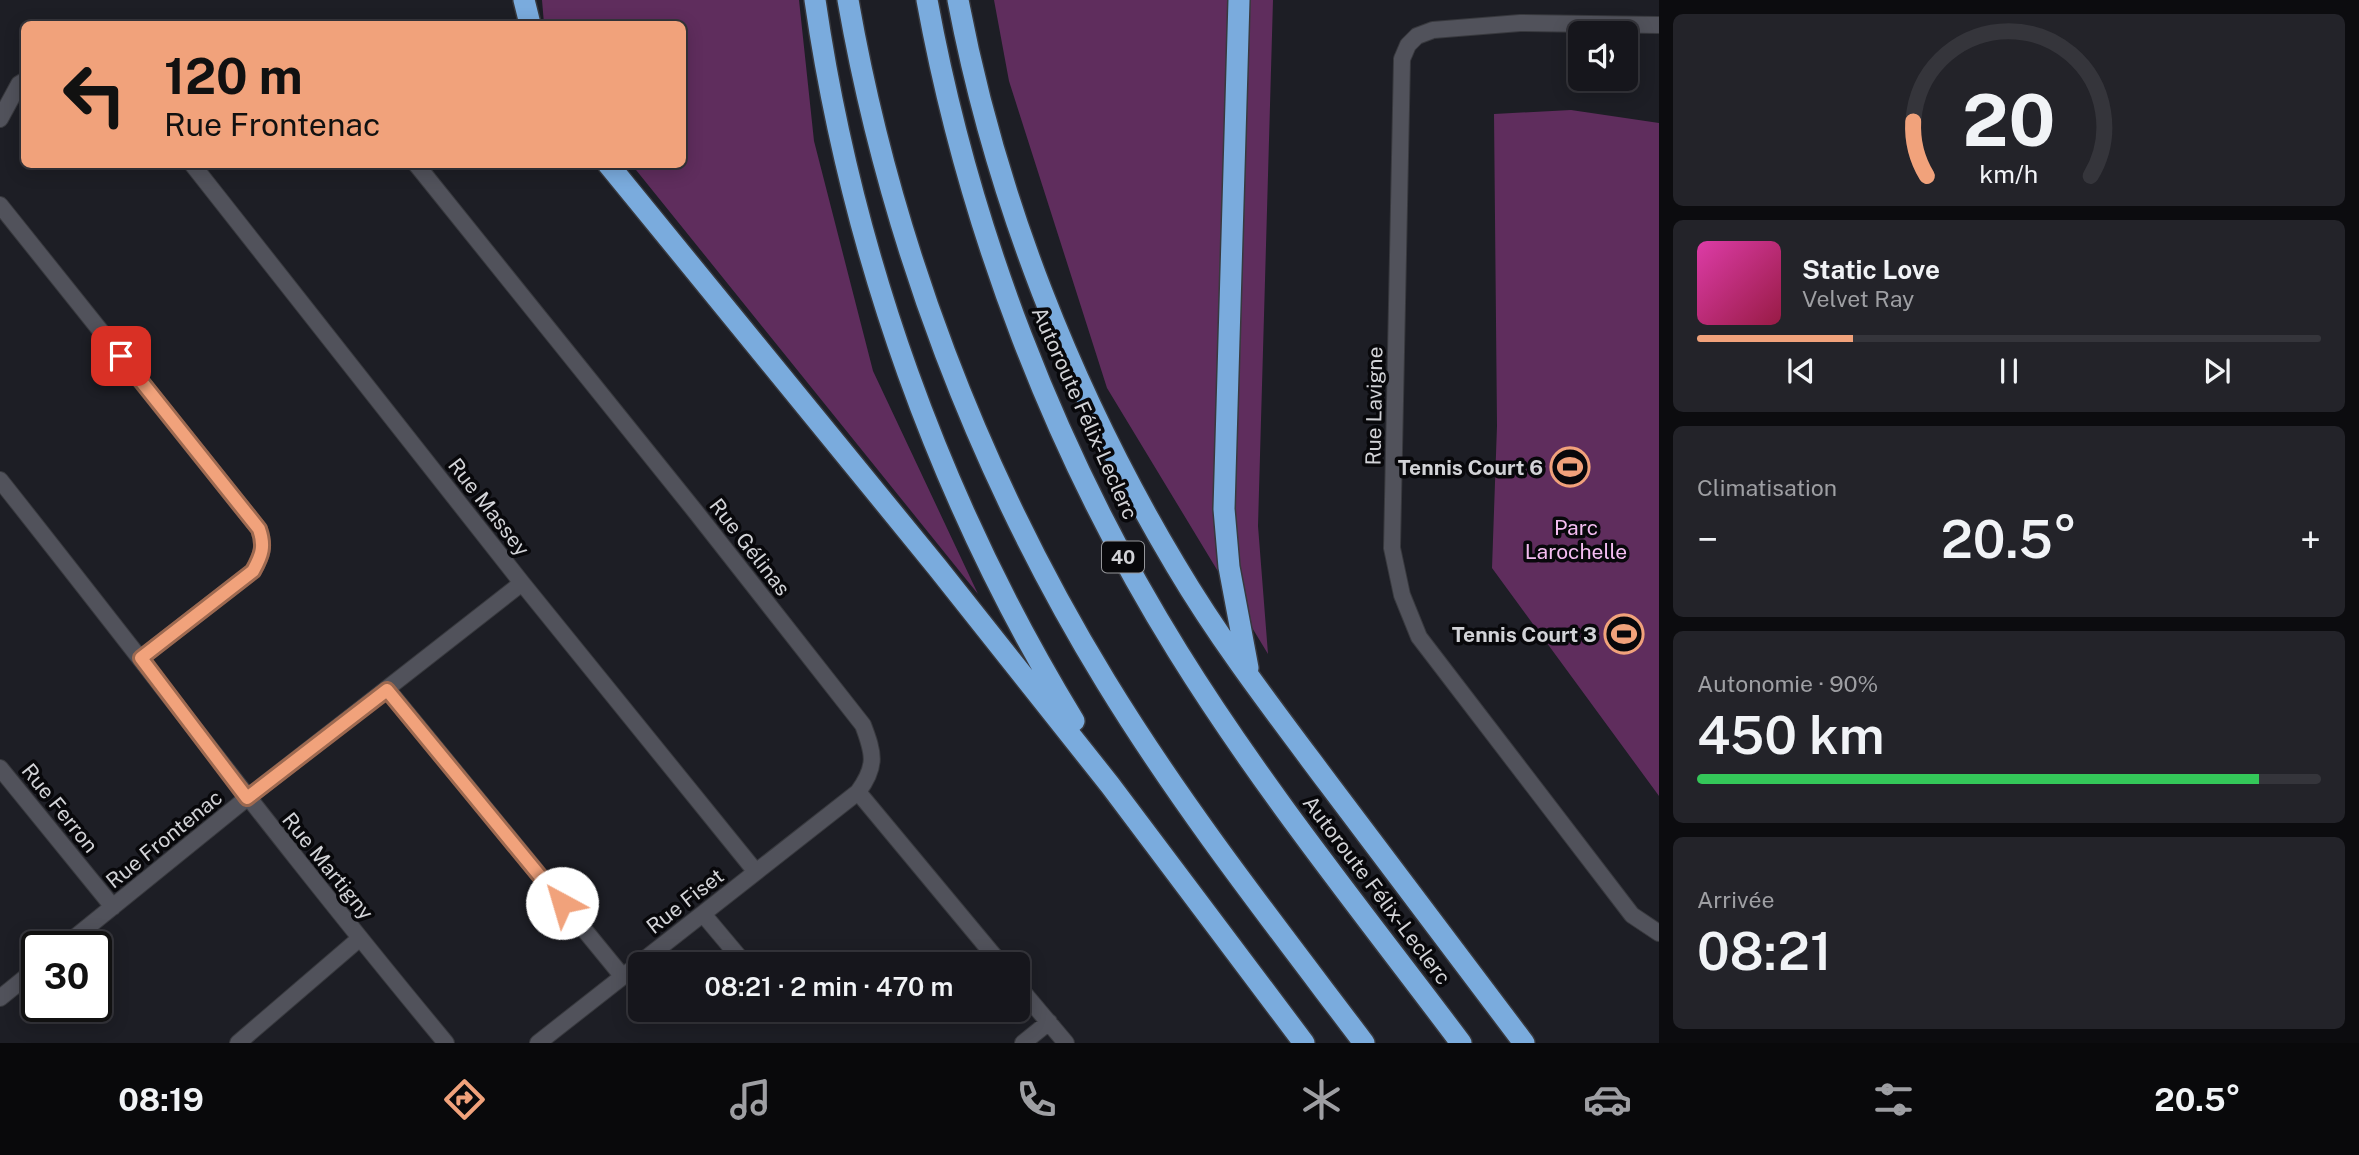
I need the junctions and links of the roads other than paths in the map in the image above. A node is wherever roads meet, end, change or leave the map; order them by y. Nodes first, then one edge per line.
1 (524, 0) edge
2 (815, 0) edge
3 (848, 0) edge
4 (928, 0) edge
5 (958, 0) edge
6 (1239, 0) edge
7 (529, 21) edge
8 (1659, 25) edge
9 (21, 82) edge
10 (0, 119) edge
11 (195, 168) edge
12 (419, 168) edge
13 (611, 168) edge
14 (0, 205) edge
15 (0, 480) edge
16 (522, 583) junction
17 (141, 658) junction
18 (1249, 677) junction
19 (387, 690) junction
20 (1, 771) edge
21 (1110, 785) junction
22 (858, 792) junction
23 (247, 798) junction
24 (756, 872) junction
25 (113, 907) junction
26 (703, 914) junction
27 (83, 931) edge
28 (1659, 933) edge
29 (359, 939) junction
30 (735, 952) edge
31 (991, 952) edge
32 (622, 977) junction
33 (21, 981) edge
34 (0, 998) edge
35 (1030, 1000) edge
36 (1049, 1022) junction
37 (239, 1043) edge
38 (446, 1043) edge
39 (538, 1043) edge
40 (1023, 1043) edge
41 (1066, 1043) edge
42 (1304, 1043) edge
43 (1364, 1043) edge
44 (1461, 1043) edge
45 (1524, 1043) edge

1 - 7 highway
2 - 21 highway
3 - 43 highway
4 - 44 highway, Autoroute Félix-Leclerc / 40
5 - 18 highway
6 - 18 highway
8 - 28 street, Rue Lavigne
9 - 10 street
11 - 16 street, Rue Massey
12 - 22 street, Rue Gélinas
13 - 21 highway
14 - 17 street
15 - 17 street, Rue Martigny
16 - 19 street, Rue Frontenac
16 - 24 street, Rue Massey
17 - 23 street, Rue Martigny
18 - 45 highway
19 - 23 street, Rue Frontenac
19 - 32 street
20 - 25 street, Rue Ferron
21 - 42 highway
22 - 24 street, Rue Fiset
22 - 31 street
23 - 25 street, Rue Frontenac
23 - 29 street, Rue Martigny
24 - 26 street, Rue Fiset
25 - 27 street, Rue Frontenac
26 - 30 street
26 - 32 street, Rue Fiset
29 - 37 street
29 - 38 street, Rue Martigny
32 - 39 street, Rue Fiset
33 - 34 street
35 - 36 street
36 - 40 street
36 - 41 street

